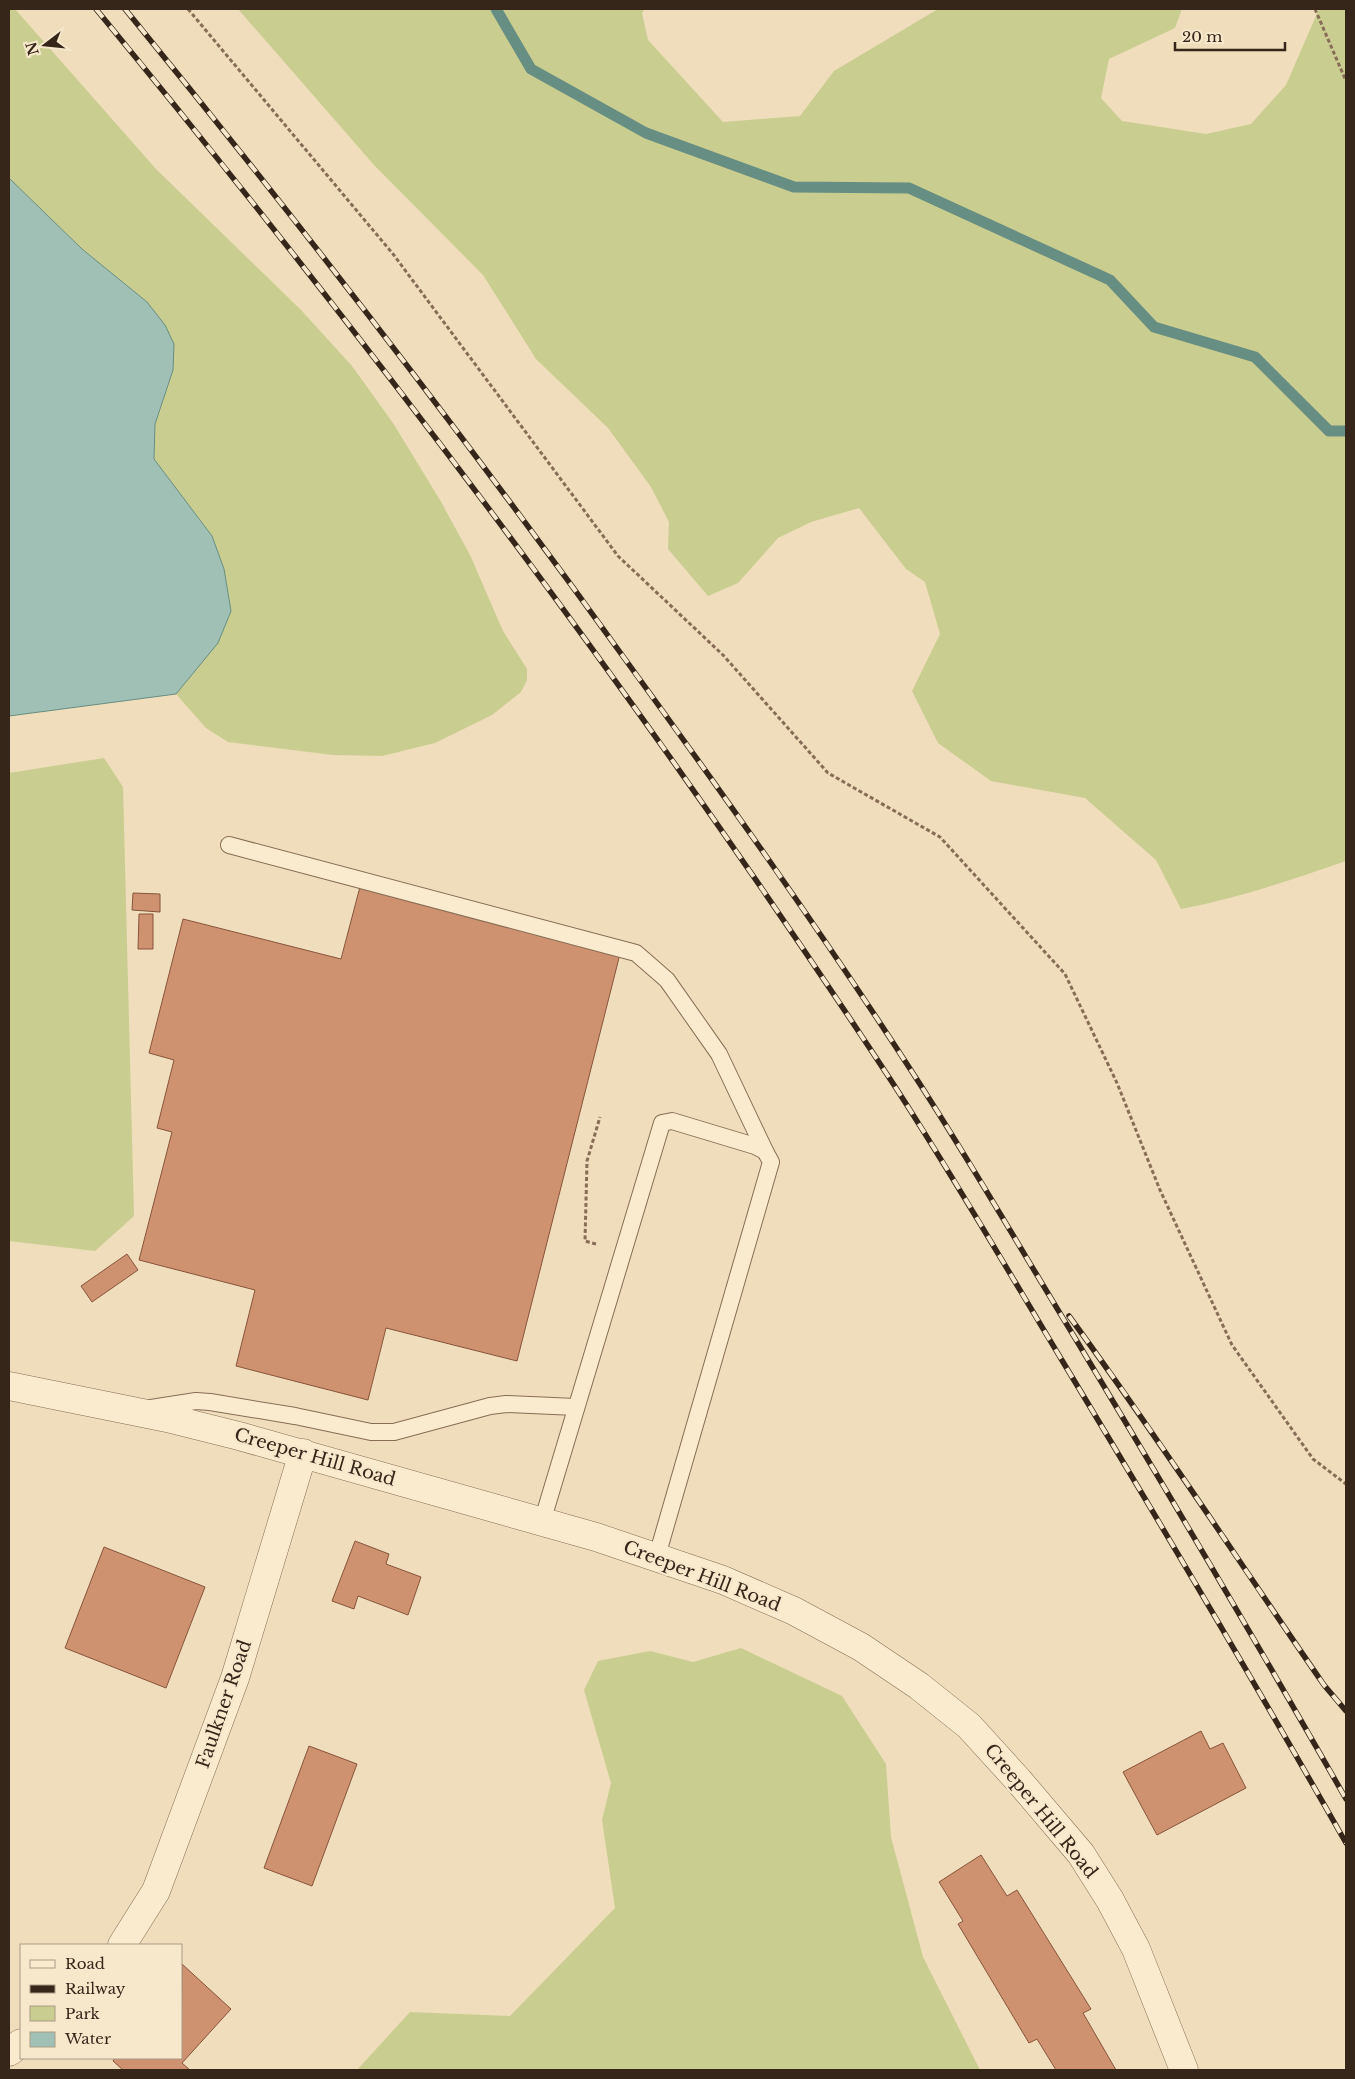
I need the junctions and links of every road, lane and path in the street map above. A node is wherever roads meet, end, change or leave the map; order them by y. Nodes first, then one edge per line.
1 (188, 9) edge
2 (1315, 9) edge
3 (1346, 81) edge
4 (229, 845) dead end
5 (600, 1117) dead end
6 (765, 1150) junction
7 (623, 1253) junction
8 (9, 1386) edge
9 (576, 1407) junction
10 (133, 1411) junction
11 (303, 1453) junction
12 (1346, 1484) edge
13 (542, 1522) junction
14 (657, 1556) junction
15 (123, 1944) edge
16 (20, 2044) edge
17 (9, 2052) edge
18 (1184, 2070) edge

1 - 12 path
2 - 3 path
4 - 6 lane
5 - 7 path
6 - 7 lane
6 - 14 lane
7 - 9 lane
8 - 10 street, Creeper Hill Road
9 - 10 lane
9 - 13 lane
10 - 11 street, Creeper Hill Road
11 - 13 street, Creeper Hill Road
11 - 15 street, Faulkner Road
13 - 14 street, Creeper Hill Road
14 - 18 street, Creeper Hill Road
16 - 17 street

